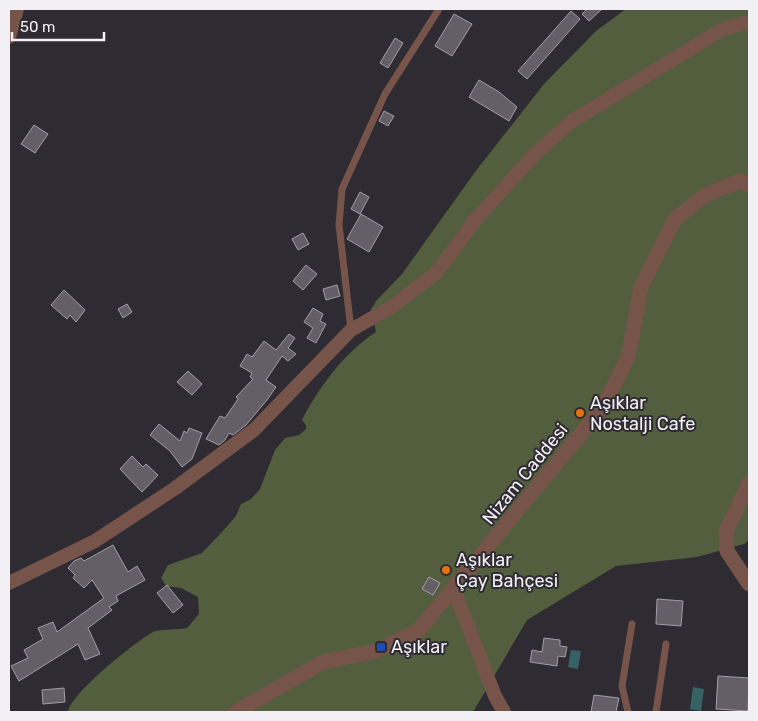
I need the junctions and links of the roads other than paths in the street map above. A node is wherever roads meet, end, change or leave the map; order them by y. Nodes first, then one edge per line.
1 (17, 9) edge
2 (439, 9) edge
3 (749, 22) edge
4 (9, 37) edge
5 (749, 186) edge
6 (351, 330) junction
7 (749, 483) edge
8 (9, 583) edge
9 (749, 584) edge
10 (454, 590) junction
11 (632, 624) dead end
12 (666, 644) dead end
13 (495, 696) junction
14 (236, 712) edge
15 (504, 712) edge
16 (515, 712) edge
17 (628, 712) edge
18 (656, 712) edge

1 - 4 street
2 - 6 lane
3 - 6 street
5 - 10 street, Nizam Caddesi
6 - 8 street
7 - 9 street
10 - 13 street
10 - 14 street, Nizam Caddesi
11 - 17 lane
12 - 18 lane
13 - 15 street
13 - 16 street

